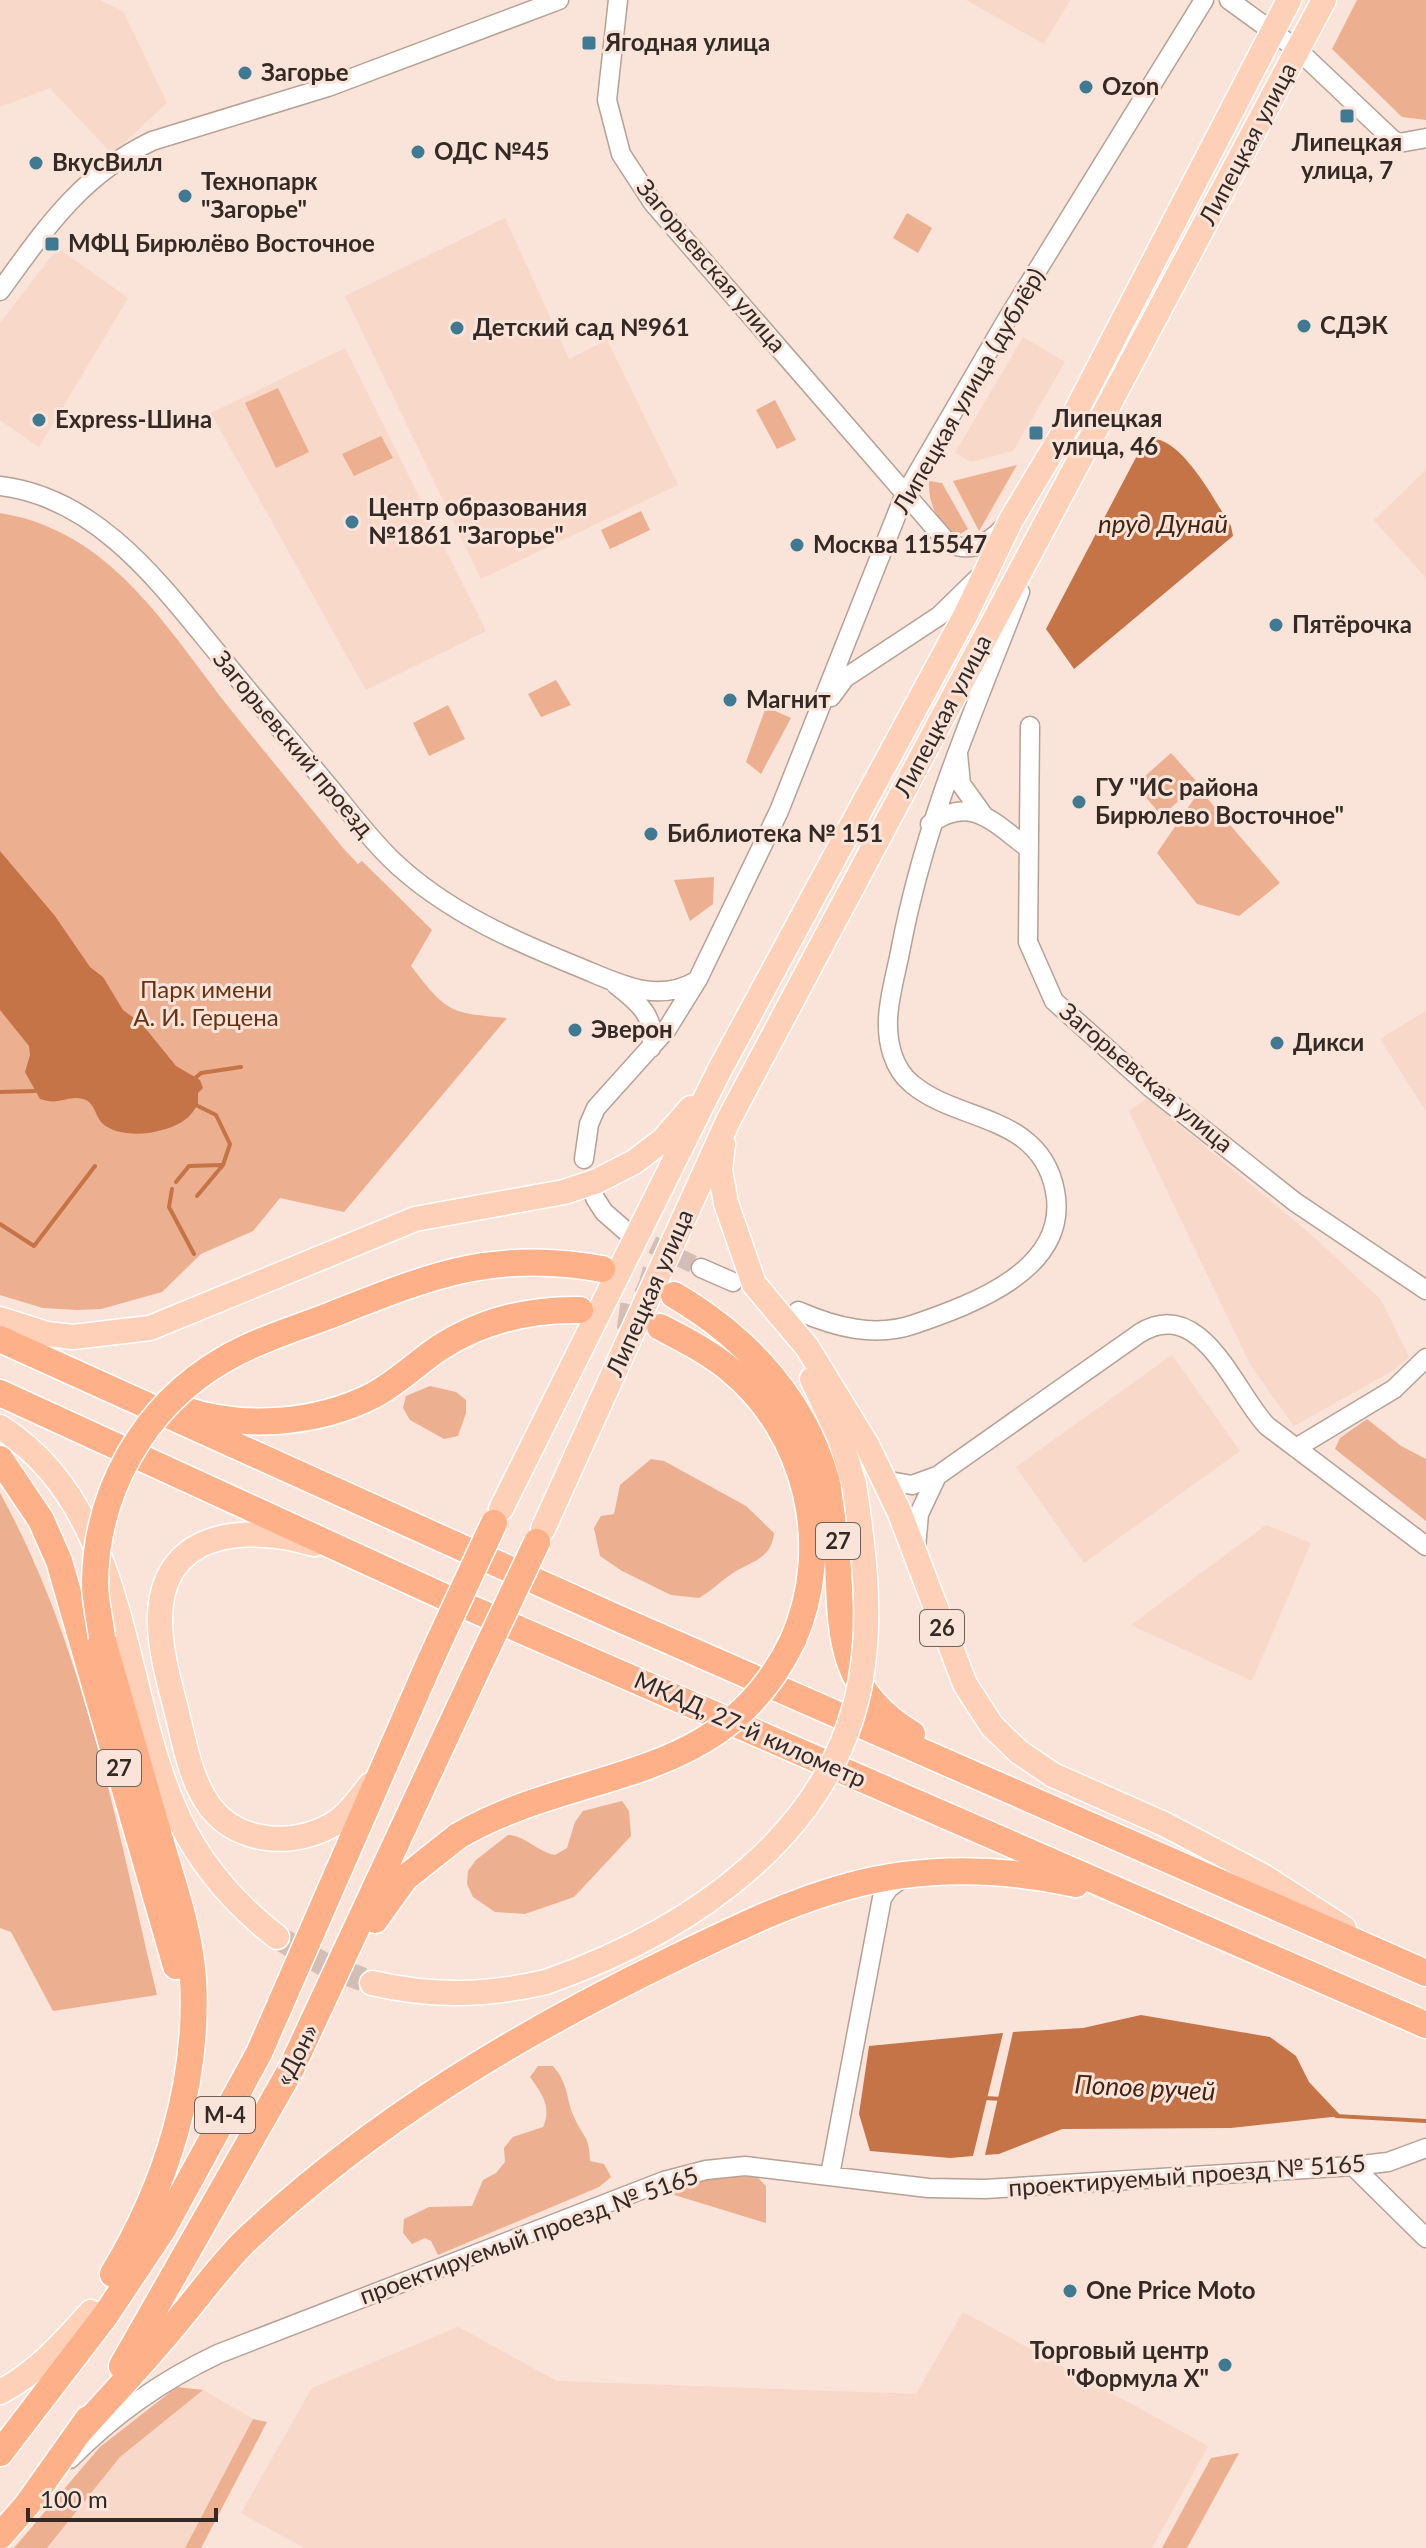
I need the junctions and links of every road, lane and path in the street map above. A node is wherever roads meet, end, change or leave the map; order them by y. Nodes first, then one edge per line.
1 (559, 0) edge
2 (618, 0) edge
3 (1204, 0) edge
4 (1229, 0) edge
5 (1289, 0) edge
6 (1324, 0) edge
7 (1273, 30) junction
8 (1298, 50) junction
9 (1233, 107) junction
10 (1259, 121) junction
11 (1426, 138) edge
12 (0, 291) edge
13 (0, 486) edge
14 (904, 496) junction
15 (1011, 520) junction
16 (1046, 524) junction
17 (986, 571) junction
18 (1030, 726) dead end
19 (810, 734) junction
20 (959, 746) junction
21 (984, 816) junction
22 (930, 824) junction
23 (1028, 848) junction
24 (607, 979) junction
25 (698, 979) junction
26 (651, 1049) junction
27 (719, 1071) junction
28 (728, 1121) junction
29 (584, 1159) dead end
30 (595, 1198) dead end
31 (628, 1233) tunnel mouth
32 (701, 1268) tunnel mouth
33 (602, 1269) tunnel mouth
34 (744, 1283) junction
35 (1426, 1290) edge
36 (674, 1295) tunnel mouth
37 (580, 1310) tunnel mouth
38 (798, 1311) dead end
39 (0, 1319) edge
40 (660, 1327) tunnel mouth
41 (0, 1339) edge
42 (36, 1356) junction
43 (1426, 1358) edge
44 (0, 1393) edge
45 (0, 1427) edge
46 (1296, 1448) junction
47 (0, 1459) edge
48 (937, 1476) junction
49 (884, 1480) junction
50 (498, 1516) joint
51 (540, 1535) joint
52 (1426, 1546) edge
53 (916, 1555) junction
54 (359, 1558) junction
55 (376, 1776) junction
56 (987, 1780) junction
57 (906, 1875) junction
58 (1156, 1907) junction
59 (277, 1937) tunnel mouth
60 (1383, 1953) junction
61 (1426, 1973) edge
62 (334, 1979) junction
63 (372, 1983) tunnel mouth
64 (1426, 2025) edge
65 (183, 2094) junction
66 (1426, 2148) edge
67 (1353, 2166) junction
68 (830, 2175) junction
69 (1426, 2238) edge
70 (91, 2312) junction
71 (0, 2392) edge
72 (22, 2425) junction
73 (79, 2432) junction
74 (0, 2453) edge
75 (27, 2505) junction
76 (0, 2536) edge

1 - 12 street
2 - 14 street, Загорьевская улица
3 - 14 street, Липецкая улица (дублёр)
4 - 7 street
5 - 7 main road, Липецкая улица
6 - 8 main road, Липецкая улица
7 - 8 street
7 - 9 main road, Липецкая улица
8 - 10 main road, Липецкая улица
8 - 11 street
9 - 10 street
9 - 15 main road, Липецкая улица
10 - 16 main road, Липецкая улица
13 - 24 street, Загорьевский проезд
14 - 15 street, Загорьевская улица
14 - 19 street, Липецкая улица (дублёр)
15 - 17 main road, Липецкая улица
16 - 20 street
16 - 28 main road, Липецкая улица
17 - 19 street
17 - 27 main road, Липецкая улица
18 - 23 street, Загорьевская улица
19 - 25 street, Липецкая улица (дублёр)
20 - 21 street
20 - 22 street
21 - 22 street
21 - 23 street
22 - 38 street
23 - 35 street, Загорьевская улица
24 - 25 street
24 - 26 street
25 - 26 street, Липецкая улица (дублёр)
26 - 29 street, Липецкая улица (дублёр)
27 - 39 main road
27 - 50 main road, Липецкая улица
28 - 34 main road, 26
28 - 51 main road, Липецкая улица
30 - 31 street
32 - 34 street
33 - 65 highway, 27, bridge
34 - 49 main road, 26
34 - 63 main road, bridge
36 - 56 highway, 27
37 - 42 highway
40 - 62 highway, bridge
41 - 42 highway
42 - 56 highway, МКАД, 27-й километр
43 - 46 street
44 - 54 highway, МКАД, 27-й километр
45 - 59 main road
46 - 48 street
46 - 52 street
47 - 65 highway, 27
48 - 49 street
48 - 53 street
49 - 53 main road, 26
50 - 55 highway, «Дон» / М-4, bridge
51 - 62 highway, «Дон» / М-4, bridge
53 - 60 main road, 26
54 - 55 main road
54 - 58 highway, МКАД, 27-й километр
55 - 72 highway, «Дон» / М-4
56 - 60 highway, МКАД, 27-й километр
57 - 58 highway
57 - 68 street
57 - 73 highway
58 - 64 highway, МКАД, 27-й километр
60 - 61 highway, МКАД, 27-й километр
62 - 73 highway, «Дон» / М-4
65 - 70 highway, 27
66 - 67 street, проектируемый проезд № 5165
67 - 68 street, проектируемый проезд № 5165
67 - 69 street
68 - 75 street, проектируемый проезд № 5165
70 - 71 main road
70 - 72 highway, 27
72 - 74 highway, «Дон» / М-4
73 - 75 highway, «Дон» / М-4
75 - 76 highway, «Дон» / М-4

